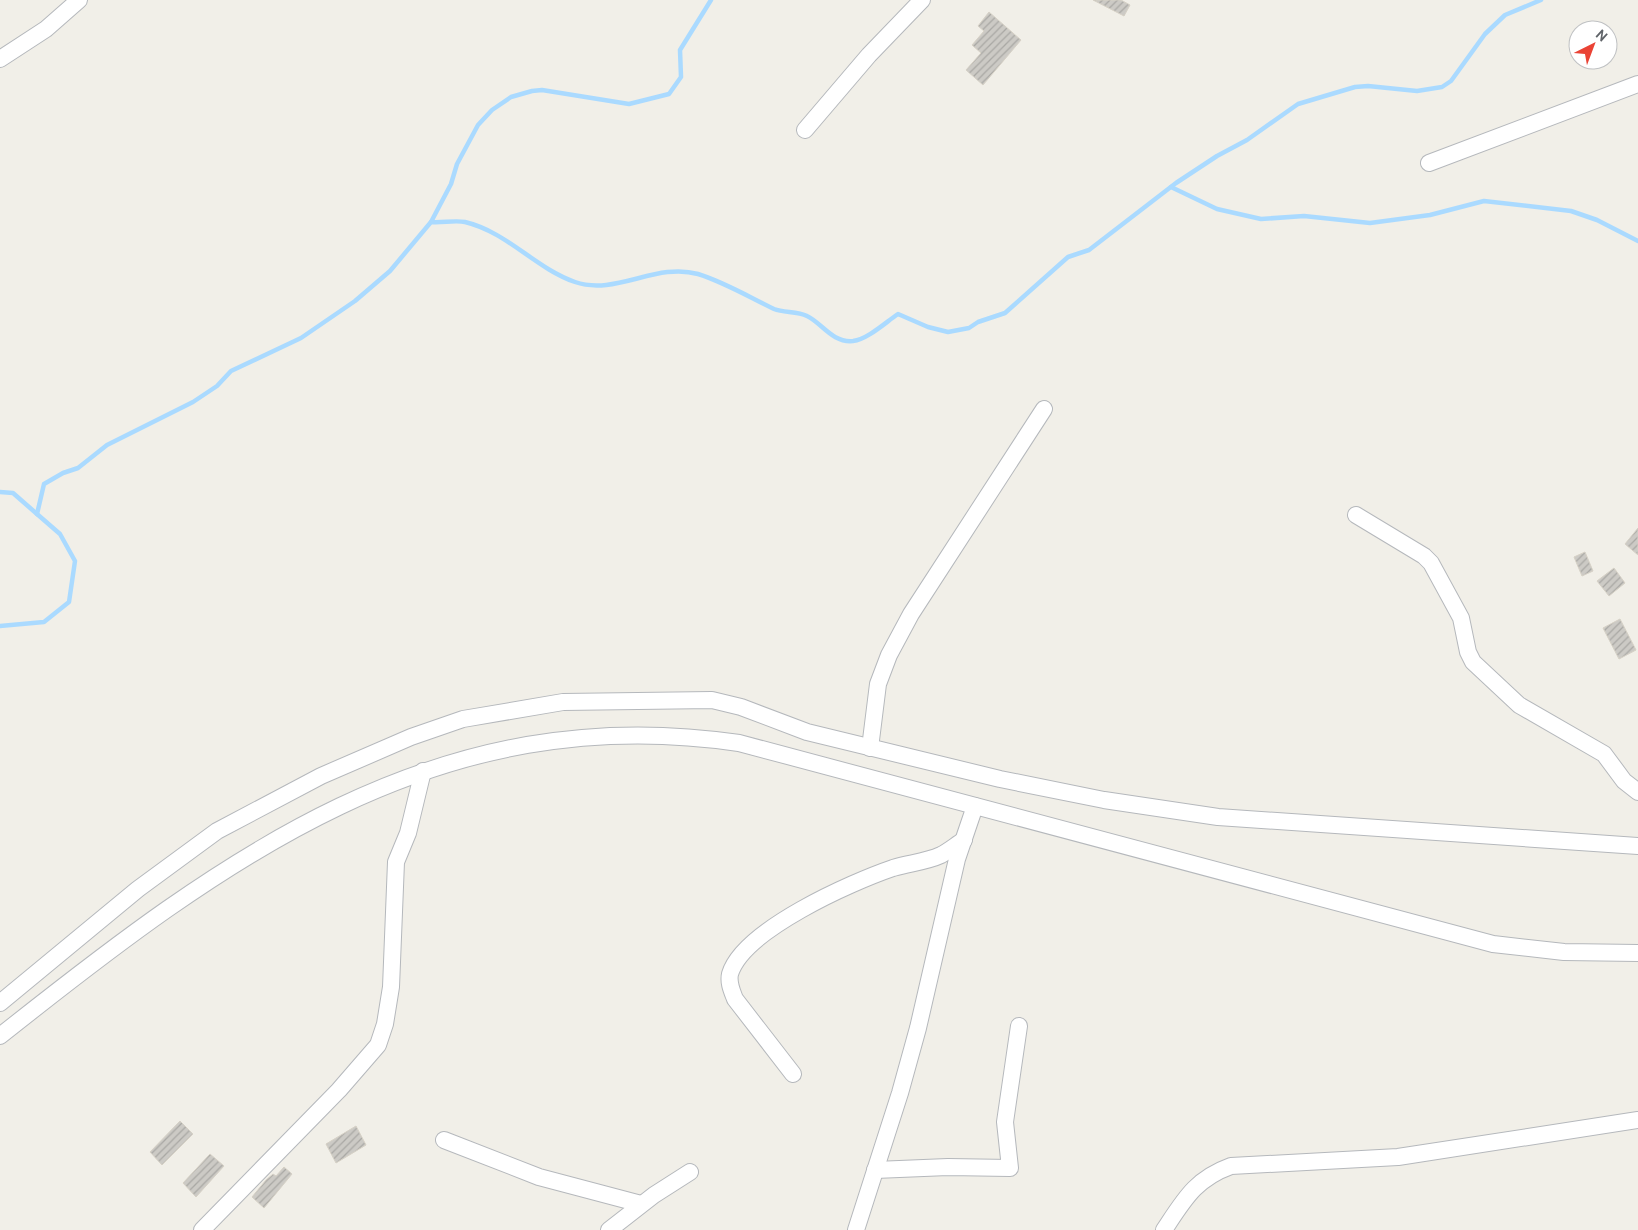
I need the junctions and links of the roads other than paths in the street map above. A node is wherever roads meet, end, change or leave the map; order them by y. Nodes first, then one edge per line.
1 (79, 0) edge
2 (922, 0) edge
3 (0, 59) edge
4 (1638, 84) edge
5 (805, 130) dead end
6 (1429, 163) dead end
7 (1044, 409) dead end
8 (1356, 515) dead end
9 (870, 748) junction
10 (423, 771) junction
11 (1638, 792) edge
12 (975, 806) junction
13 (964, 840) junction
14 (1638, 846) edge
15 (1638, 953) edge
16 (0, 1003) edge
17 (1019, 1026) dead end
18 (0, 1036) edge
19 (793, 1074) dead end
20 (1638, 1120) edge
21 (444, 1140) dead end
22 (876, 1170) junction
23 (690, 1172) dead end
24 (641, 1204) junction
25 (857, 1229) edge
26 (202, 1230) edge
27 (608, 1230) edge
28 (1164, 1230) edge

1 - 3 street
2 - 5 street
4 - 6 street
7 - 9 street
8 - 11 street
9 - 14 street
9 - 16 street
10 - 12 street
10 - 18 street
10 - 26 street
12 - 13 street
12 - 15 street
13 - 19 street
13 - 22 street
17 - 22 street
20 - 28 street
21 - 24 street
22 - 25 street
23 - 24 street
24 - 27 street

